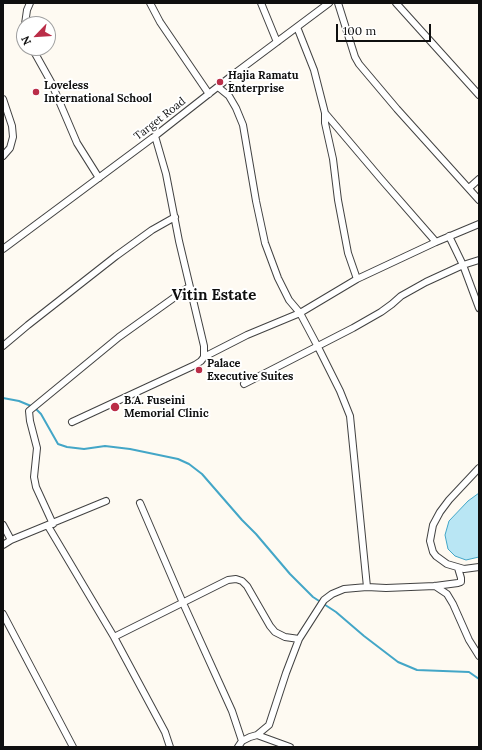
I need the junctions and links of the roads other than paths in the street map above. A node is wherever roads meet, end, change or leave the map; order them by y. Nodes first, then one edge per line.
1 (30, 3) edge
2 (150, 3) edge
3 (260, 3) edge
4 (329, 3) edge
5 (338, 3) edge
6 (396, 3) edge
7 (26, 16) edge
8 (297, 27) junction
9 (277, 42) junction
10 (36, 56) edge
11 (218, 87) junction
12 (209, 94) junction
13 (479, 94) edge
14 (3, 98) edge
15 (325, 113) junction
16 (155, 136) junction
17 (3, 156) edge
18 (99, 178) junction
19 (479, 179) edge
20 (469, 188) junction
21 (479, 200) edge
22 (175, 217) junction
23 (479, 224) edge
24 (449, 236) junction
25 (436, 242) junction
26 (3, 249) edge
27 (479, 260) edge
28 (463, 265) junction
29 (357, 280) junction
30 (189, 287) junction
31 (479, 308) edge
32 (300, 314) junction
33 (3, 346) edge
34 (318, 347) junction
35 (204, 357) junction
36 (244, 384) dead end
37 (72, 422) dead end
38 (479, 468) edge
39 (106, 502) dead end
40 (140, 502) dead end
41 (3, 525) edge
42 (50, 525) junction
43 (11, 540) junction
44 (3, 545) edge
45 (479, 567) edge
46 (458, 568) junction
47 (435, 586) junction
48 (367, 587) junction
49 (183, 603) junction
50 (3, 614) edge
51 (114, 637) junction
52 (299, 639) junction
53 (479, 656) edge
54 (257, 735) junction
55 (242, 741) junction
56 (73, 747) edge
57 (170, 747) edge
58 (238, 747) edge
59 (290, 747) edge

1 - 7 street
2 - 12 street
3 - 9 street
4 - 8 street, Target Road
5 - 20 street
6 - 13 street
8 - 9 street, Target Road
8 - 15 street
9 - 11 street, Target Road
10 - 18 street
11 - 12 street, Target Road
11 - 32 street
12 - 16 street, Target Road
14 - 17 street
15 - 25 street
15 - 29 street
16 - 18 street, Target Road
16 - 22 street
18 - 26 street, Target Road
19 - 20 street
20 - 21 street
22 - 30 street
22 - 33 street
23 - 24 street
24 - 25 street
24 - 28 street
25 - 29 street
27 - 28 street
28 - 31 street
28 - 34 street
29 - 32 street
30 - 35 street
30 - 42 street
32 - 34 street
32 - 35 street
34 - 36 street
34 - 48 street
35 - 37 street
38 - 46 street
39 - 42 street
40 - 49 street
41 - 43 street
42 - 43 street
42 - 51 street
43 - 44 street
45 - 46 street
46 - 47 street
47 - 48 street
47 - 53 street
48 - 52 street
49 - 51 street
49 - 52 street
49 - 55 street
50 - 56 street
51 - 57 street
52 - 54 street
54 - 55 street
54 - 59 street
55 - 58 street

